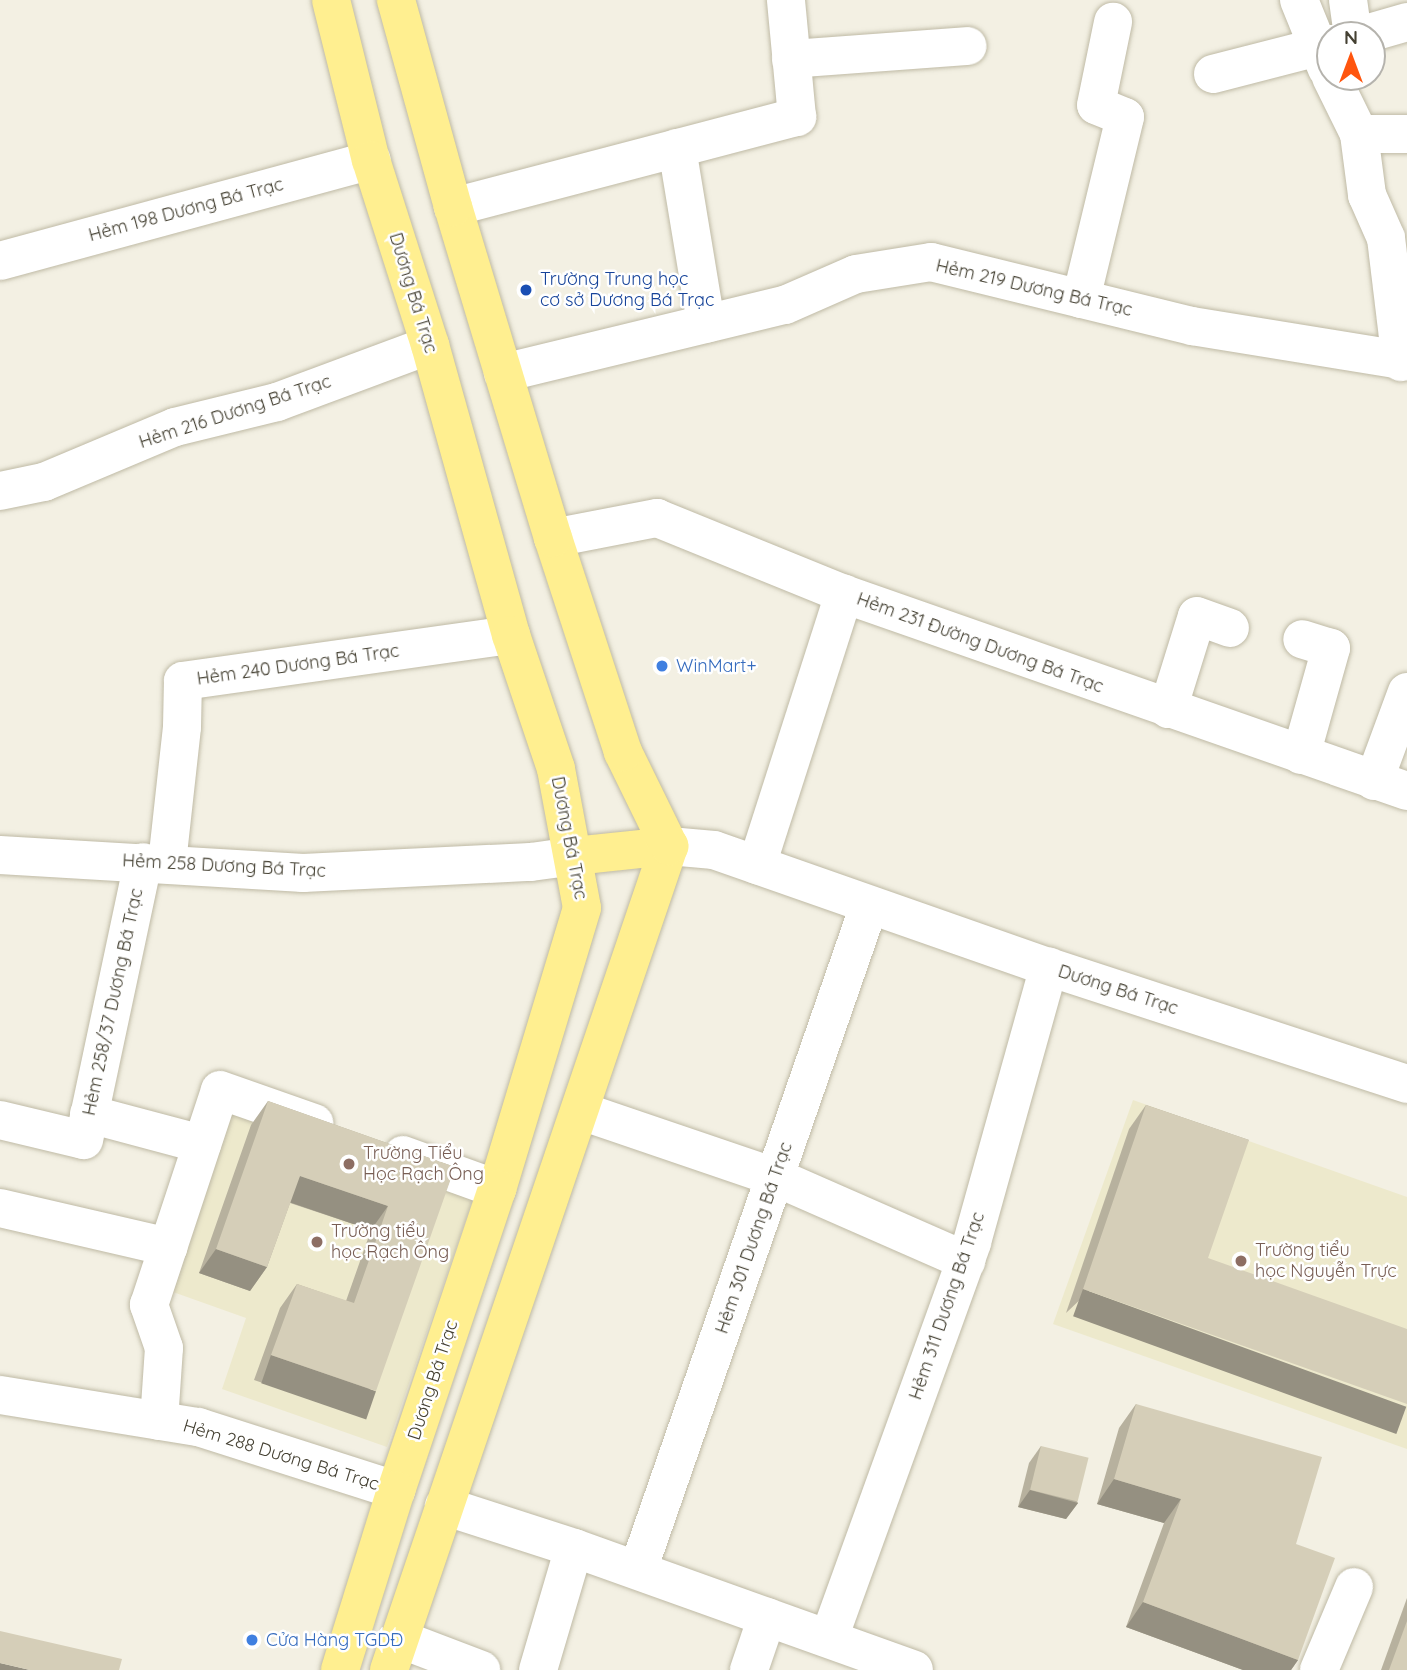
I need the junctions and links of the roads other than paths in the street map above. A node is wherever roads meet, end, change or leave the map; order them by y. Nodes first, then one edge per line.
1 (331, 0) edge
2 (396, 0) edge
3 (786, 0) edge
4 (1299, 0) edge
5 (1348, 0) edge
6 (1342, 21) edge
7 (1113, 22) dead end
8 (1407, 22) edge
9 (1386, 28) edge
10 (1316, 29) edge
11 (968, 46) dead end
12 (791, 58) junction
13 (1316, 58) edge
14 (1213, 74) dead end
15 (1344, 91) edge
16 (1359, 134) junction
17 (1407, 134) edge
18 (677, 148) junction
19 (371, 160) junction
20 (453, 207) junction
21 (0, 261) edge
22 (1081, 299) junction
23 (706, 324) junction
24 (430, 345) junction
25 (1404, 362) edge
26 (503, 373) junction
27 (0, 491) edge
28 (553, 538) junction
29 (844, 594) junction
30 (1230, 628) dead end
31 (511, 635) junction
32 (1302, 639) dead end
33 (1407, 692) edge
34 (1168, 709) junction
35 (1301, 755) junction
36 (1391, 786) edge
37 (669, 846) junction
38 (0, 855) edge
39 (574, 856) junction
40 (155, 863) junction
41 (757, 864) junction
42 (869, 906) junction
43 (1049, 967) junction
44 (1407, 1084) edge
45 (581, 1111) junction
46 (89, 1114) junction
47 (0, 1120) edge
48 (202, 1144) junction
49 (775, 1177) junction
50 (497, 1189) junction
51 (0, 1208) edge
52 (169, 1247) junction
53 (966, 1261) junction
54 (0, 1395) edge
55 (159, 1421) junction
56 (396, 1490) junction
57 (444, 1506) junction
58 (574, 1548) junction
59 (638, 1570) junction
60 (1354, 1587) dead end
61 (768, 1618) junction
62 (829, 1638) junction
63 (395, 1655) edge
64 (340, 1670) edge
65 (481, 1670) edge
66 (538, 1670) edge
67 (749, 1670) edge
68 (914, 1670) edge
69 (1319, 1670) edge

1 - 19 main road, Dương Bá Trạc
2 - 20 main road
3 - 12 street
4 - 10 street
5 - 6 street
7 - 22 street
8 - 9 street
11 - 12 street
12 - 18 street
13 - 14 street
15 - 16 street
16 - 17 street
16 - 25 street
18 - 20 street
18 - 23 street
19 - 21 street, Hẻm 198 Dương Bá Trạc
19 - 24 main road, Dương Bá Trạc
20 - 26 main road
22 - 23 street, Hẻm 219 Dương Bá Trạc
22 - 25 street, Hẻm 219 Dương Bá Trạc
23 - 26 street, Hẻm 219 Dương Bá Trạc
24 - 27 street, Hẻm 216 Dương Bá Trạc
24 - 31 main road, Dương Bá Trạc
26 - 28 main road
28 - 29 street, Hẻm 231 Đường Dương Bá Trạc
28 - 37 main road
29 - 34 street, Hẻm 231 Đường Dương Bá Trạc
29 - 41 street
30 - 34 street
31 - 39 main road, Dương Bá Trạc
31 - 40 street, Hẻm 240 Dương Bá Trạc
32 - 35 street
33 - 36 street
34 - 35 street, Hẻm 231 Đường Dương Bá Trạc
35 - 36 street, Hẻm 231 Đường Dương Bá Trạc
37 - 39 main road
37 - 41 street, Dương Bá Trạc
37 - 45 main road
38 - 40 street, Hẻm 258 Dương Bá Trạc
39 - 40 street, Hẻm 258 Dương Bá Trạc
39 - 50 main road, Dương Bá Trạc
40 - 46 street, Hẻm 258/37 Dương Bá Trạc
41 - 42 street, Dương Bá Trạc
42 - 43 street, Dương Bá Trạc
42 - 49 street, Hẻm 301 Dương Bá Trạc
43 - 44 street, Dương Bá Trạc
43 - 53 street, Hẻm 311 Dương Bá Trạc
45 - 49 street
45 - 57 main road
46 - 47 street, Hẻm 258/37 Dương Bá Trạc
46 - 48 street
48 - 50 street
48 - 52 street
49 - 53 street
49 - 59 street, Hẻm 301 Dương Bá Trạc
50 - 56 main road, Dương Bá Trạc
51 - 52 street
52 - 55 street
53 - 62 street, Hẻm 311 Dương Bá Trạc
54 - 55 street, Hẻm 288 Dương Bá Trạc
55 - 56 street, Hẻm 288 Dương Bá Trạc
56 - 57 main road
56 - 64 main road, Dương Bá Trạc
57 - 58 street
57 - 63 main road
58 - 59 street
58 - 66 street
59 - 61 street
60 - 69 street
61 - 62 street
61 - 67 street
62 - 68 street
63 - 65 street

